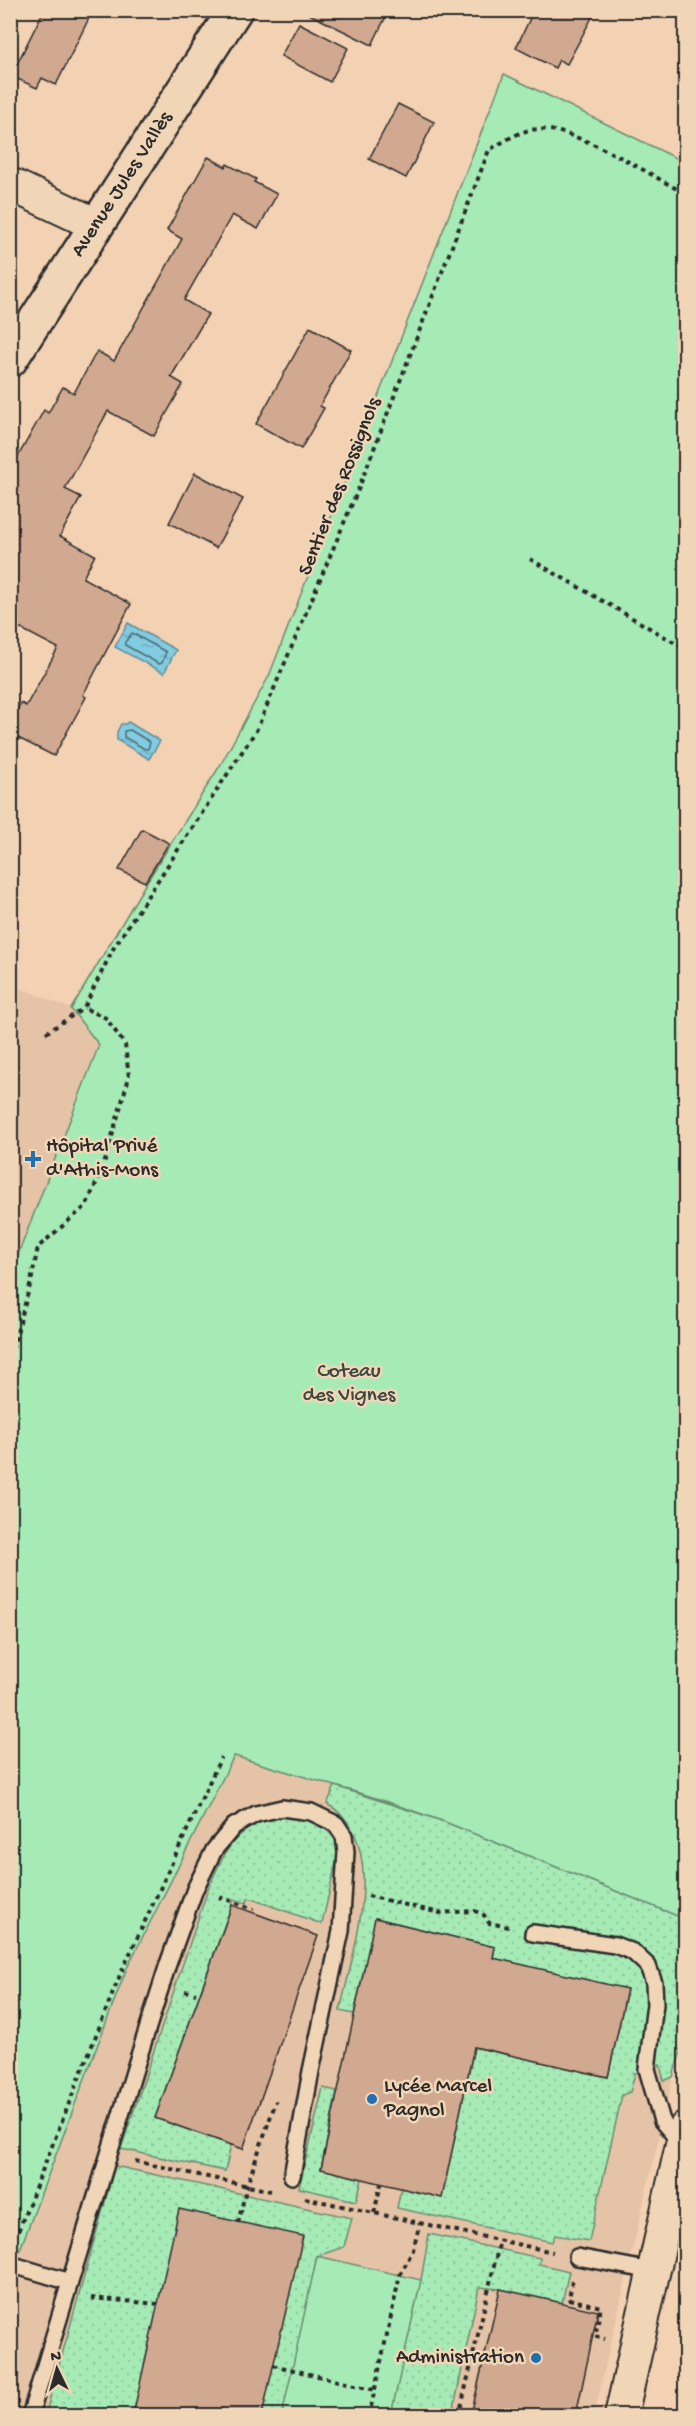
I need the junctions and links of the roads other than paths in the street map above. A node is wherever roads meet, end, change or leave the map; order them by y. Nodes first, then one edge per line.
1 (235, 10) edge
2 (10, 184) edge
3 (98, 225) junction
4 (10, 360) edge
5 (533, 1932) dead end
6 (684, 2136) edge
7 (292, 2176) dead end
8 (577, 2257) road end
9 (10, 2264) edge
10 (652, 2271) junction
11 (68, 2289) junction
12 (30, 2415) edge
13 (621, 2415) edge

1 - 3 main road, Avenue Jules Vallès
2 - 3 street
3 - 4 main road, Avenue Jules Vallès
5 - 6 lane
6 - 10 street
7 - 11 lane
8 - 10 lane
9 - 11 lane
10 - 13 street
11 - 12 lane

